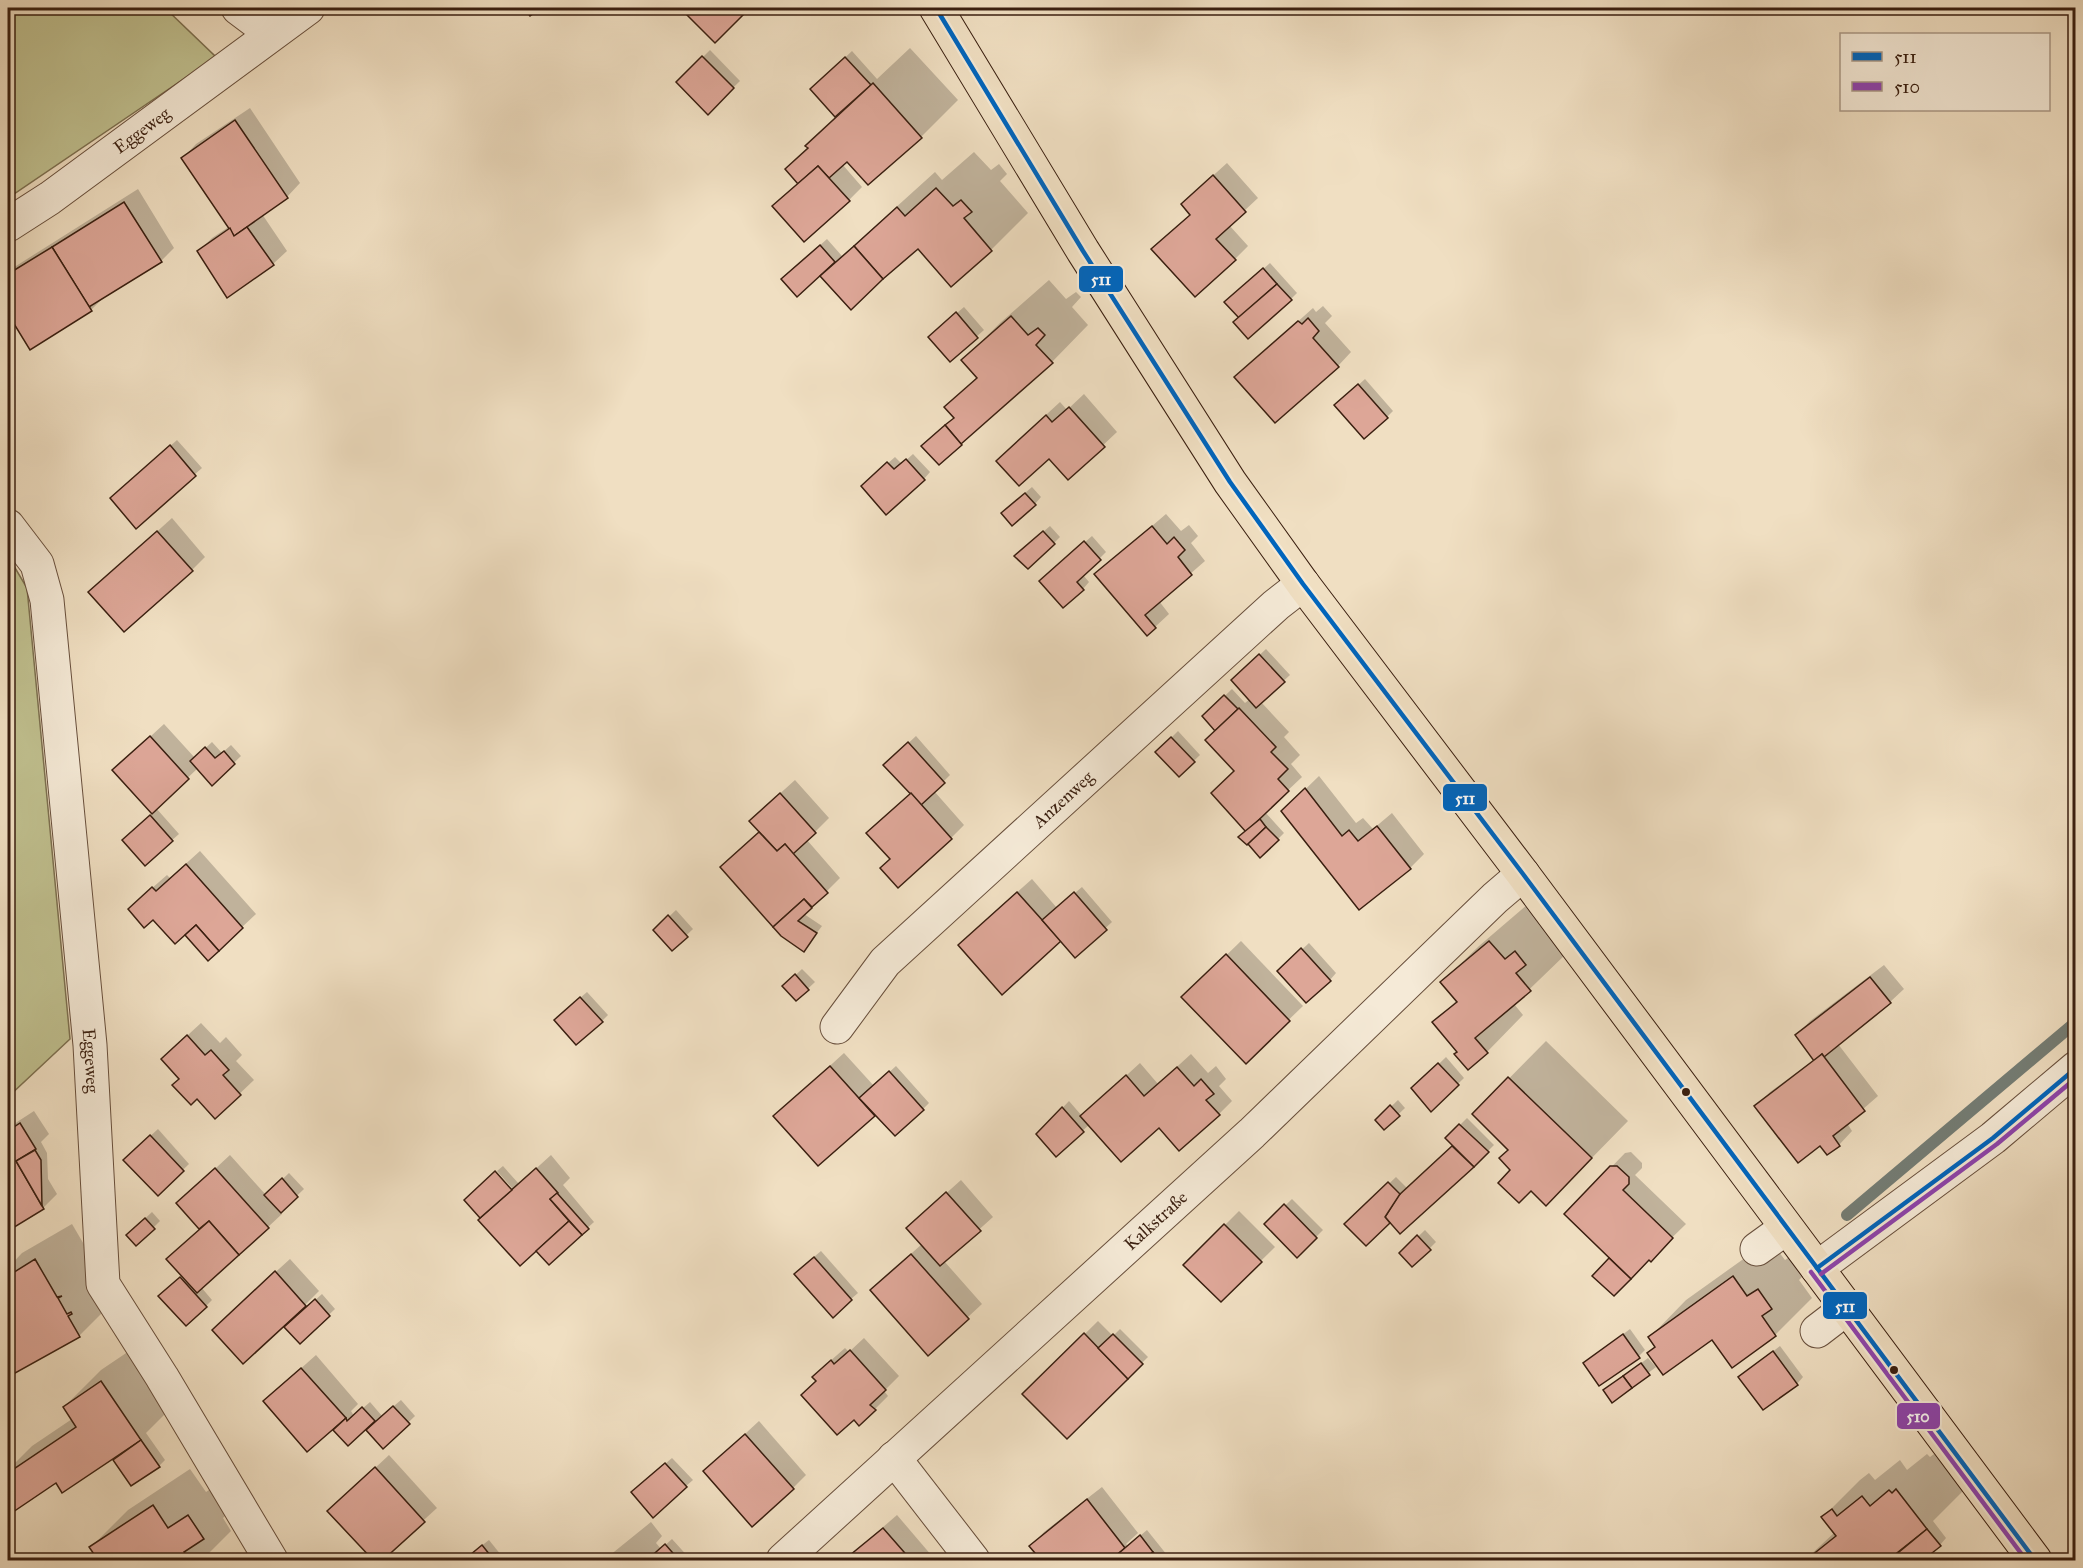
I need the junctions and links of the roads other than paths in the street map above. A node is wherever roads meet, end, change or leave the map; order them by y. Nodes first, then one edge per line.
1 (238, 8) edge
2 (308, 8) edge
3 (936, 8) edge
4 (271, 33) junction
5 (8, 225) edge
6 (8, 526) edge
7 (1303, 584) junction
8 (1523, 874) junction
9 (837, 1027) dead end
10 (2076, 1068) edge
11 (1786, 1228) junction
12 (1757, 1249) dead end
13 (1817, 1268) junction
14 (1847, 1308) junction
15 (1816, 1331) dead end
16 (894, 1458) junction
17 (271, 1560) edge
18 (783, 1560) edge
19 (973, 1560) edge
20 (2035, 1560) edge

1 - 4 street
2 - 4 street, Eggeweg
3 - 7 main road
4 - 5 street, Eggeweg
6 - 17 street, Eggeweg
7 - 8 main road
7 - 9 street, Anzenweg
8 - 11 main road
8 - 16 street, Kalkstraße
10 - 13 street
11 - 12 street
11 - 13 main road
13 - 14 main road
14 - 15 street
14 - 20 main road
16 - 18 street, Kalkstraße
16 - 19 street

